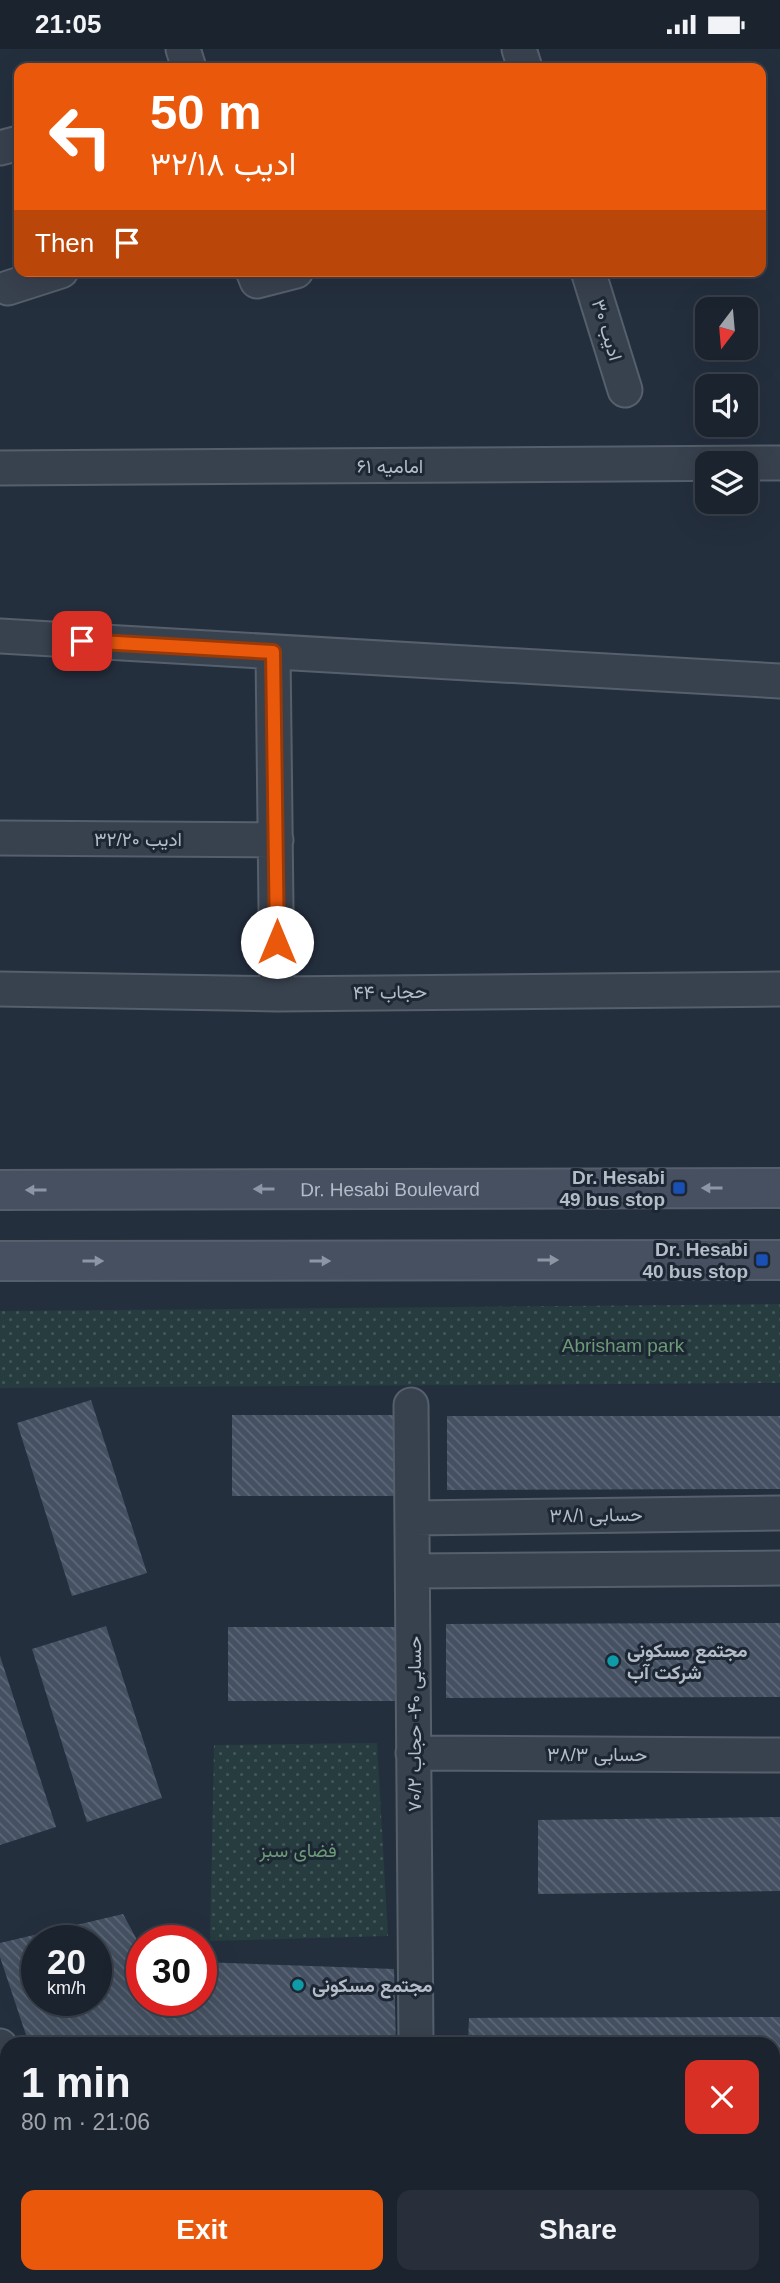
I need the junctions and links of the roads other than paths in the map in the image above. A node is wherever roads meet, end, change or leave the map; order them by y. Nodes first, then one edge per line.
1 (42, 277) edge
2 (255, 277) edge
3 (273, 277) edge
4 (590, 277) edge
5 (8, 288) dead end
6 (625, 390) dead end
7 (780, 463) edge
8 (0, 468) edge
9 (0, 636) edge
10 (273, 652) junction
11 (780, 681) edge
12 (0, 838) edge
13 (275, 840) junction
14 (0, 989) edge
15 (780, 989) edge
16 (277, 994) junction
17 (780, 1188) edge
18 (0, 1190) edge
19 (780, 1260) edge
20 (0, 1261) edge
21 (411, 1405) dead end
22 (780, 1513) edge
23 (412, 1518) junction
24 (780, 1568) edge
25 (413, 1571) junction
26 (414, 1753) junction
27 (780, 1755) edge
28 (416, 2037) edge

1 - 5 street
2 - 3 street
4 - 6 street, ادیب ۳۰
7 - 8 street, امامیه ۶۱
9 - 10 street
10 - 11 street
10 - 13 street
12 - 13 street, ادیب ۳۲/۲۰
13 - 16 street
14 - 16 street, حجاب ۴۴
15 - 16 street, حجاب ۴۴
17 -> 18 main road, Dr. Hesabi Boulevard
20 -> 19 main road
21 - 23 street, حسابی ۴۰- حجاب ۷۰/۲
22 - 23 street, حسابی ۳۸/۱
23 - 25 street, حسابی ۴۰- حجاب ۷۰/۲
24 - 25 street
25 - 26 street, حسابی ۴۰- حجاب ۷۰/۲
26 - 27 street, حسابی ۳۸/۳
26 - 28 street, حسابی ۴۰- حجاب ۷۰/۲

